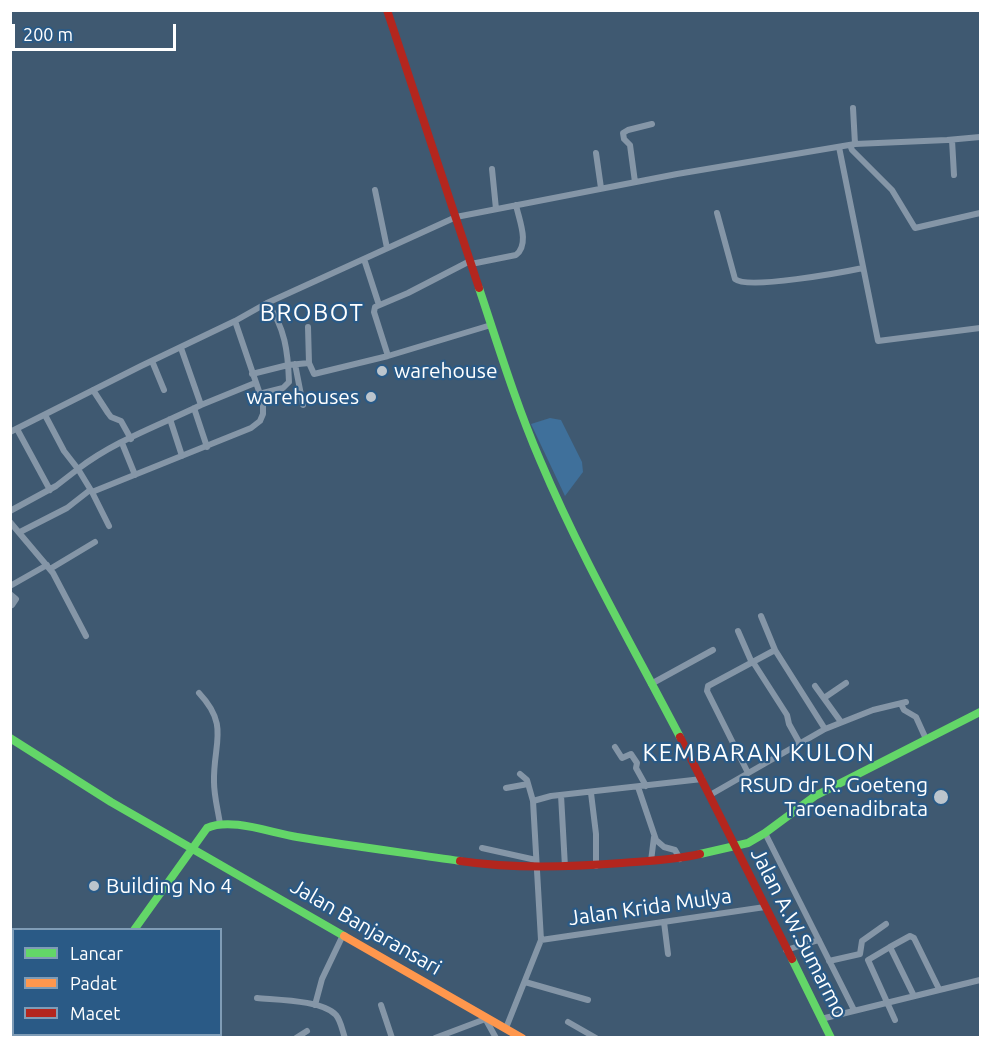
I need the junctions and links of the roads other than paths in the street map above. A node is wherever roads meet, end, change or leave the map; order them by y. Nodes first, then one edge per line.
1 (387, 10) edge
2 (853, 108) dead end
3 (652, 124) dead end
4 (981, 137) edge
5 (952, 140) junction
6 (853, 144) junction
7 (839, 147) junction
8 (596, 153) dead end
9 (492, 169) dead end
10 (954, 175) dead end
11 (635, 182) junction
12 (602, 188) junction
13 (375, 190) dead end
14 (516, 205) junction
15 (496, 209) junction
16 (717, 213) dead end
17 (981, 213) edge
18 (456, 217) junction
19 (387, 249) junction
20 (364, 259) junction
21 (470, 262) junction
22 (863, 268) junction
23 (267, 303) junction
24 (379, 305) junction
25 (235, 321) junction
26 (491, 325) junction
27 (308, 327) dead end
28 (981, 328) edge
29 (181, 348) junction
30 (388, 356) junction
31 (152, 360) junction
32 (309, 363) junction
33 (295, 364) junction
34 (288, 365) junction
35 (252, 374) junction
36 (255, 383) junction
37 (93, 390) junction
38 (164, 390) dead end
39 (259, 394) junction
40 (201, 405) junction
41 (303, 405) dead end
42 (194, 408) junction
43 (45, 415) junction
44 (170, 419) junction
45 (17, 429) junction
46 (10, 432) edge
47 (131, 439) junction
48 (122, 443) junction
49 (207, 447) junction
50 (182, 456) junction
51 (78, 469) junction
52 (135, 475) junction
53 (50, 490) junction
54 (91, 491) junction
55 (10, 511) edge
56 (10, 522) edge
57 (109, 526) dead end
58 (16, 530) edge
59 (95, 542) dead end
60 (49, 567) junction
61 (10, 586) edge
62 (10, 594) edge
63 (12, 605) edge
64 (761, 616) dead end
65 (738, 631) dead end
66 (86, 636) dead end
67 (713, 650) dead end
68 (775, 650) junction
69 (752, 662) junction
70 (846, 683) dead end
71 (651, 684) junction
72 (815, 686) dead end
73 (199, 693) dead end
74 (824, 698) junction
75 (981, 712) edge
76 (841, 722) junction
77 (825, 729) junction
78 (10, 738) edge
79 (926, 739) junction
80 (799, 742) junction
81 (615, 747) dead end
82 (748, 773) junction
83 (520, 774) dead end
84 (702, 778) junction
85 (528, 784) junction
86 (646, 786) junction
87 (638, 787) junction
88 (506, 788) dead end
89 (591, 793) junction
90 (561, 795) junction
91 (710, 795) junction
92 (533, 801) junction
93 (220, 824) junction
94 (765, 833) junction
95 (654, 837) junction
96 (734, 846) junction
97 (192, 848) junction
98 (482, 848) dead end
99 (680, 860) junction
100 (651, 861) junction
101 (536, 863) junction
102 (596, 866) junction
103 (565, 867) junction
104 (765, 907) junction
105 (664, 922) junction
106 (886, 924) dead end
107 (135, 928) edge
108 (343, 935) junction
109 (540, 940) junction
110 (819, 940) junction
111 (890, 947) junction
112 (786, 950) junction
113 (668, 954) dead end
114 (829, 961) junction
115 (981, 980) edge
116 (525, 982) junction
117 (939, 989) junction
118 (914, 996) junction
119 (257, 998) dead end
120 (588, 1000) dead end
121 (888, 1003) junction
122 (315, 1005) junction
123 (381, 1005) dead end
124 (854, 1010) junction
125 (487, 1019) junction
126 (821, 1019) junction
127 (895, 1020) dead end
128 (568, 1022) dead end
129 (506, 1028) junction
130 (307, 1031) dead end
131 (296, 1038) edge
132 (345, 1038) edge
133 (392, 1038) edge
134 (435, 1038) edge
135 (496, 1038) edge
136 (522, 1038) edge
137 (596, 1038) edge
138 (831, 1038) edge

1 - 18 street, Jalan A.W.Sumarmo
2 - 6 street
3 - 11 street
4 - 5 street
5 - 6 street
5 - 10 street
6 - 7 street
6 - 17 street
7 - 11 street
7 - 22 street
8 - 12 street
9 - 15 street
11 - 12 street
12 - 14 street
13 - 19 street
14 - 15 street
14 - 21 street
15 - 18 street
16 - 22 street
18 - 19 street
18 - 21 street, Jalan A.W.Sumarmo
19 - 20 street
20 - 23 street
20 - 24 street
21 - 24 street
21 - 26 street, Jalan A.W.Sumarmo
22 - 28 street
23 - 25 street
23 - 34 street
24 - 30 street
25 - 29 street
25 - 35 street
26 - 30 street
26 - 71 street, Jalan A.W.Sumarmo
27 - 32 street
29 - 31 street
29 - 40 street
30 - 32 street
31 - 37 street
31 - 38 street
32 - 33 street
33 - 34 street
33 - 41 street
34 - 35 street
34 - 39 street
35 - 36 street
36 - 39 street
36 - 40 street
37 - 43 street
37 - 47 street
39 - 49 street
40 - 42 street
42 - 44 street
42 - 49 street
43 - 45 street
43 - 51 street
44 - 47 street
44 - 50 street
45 - 46 street
45 - 53 street
47 - 48 street
48 - 51 street
48 - 52 street
49 - 50 street
50 - 52 street
51 - 53 street
51 - 54 street
52 - 54 street
53 - 55 street
54 - 57 street
54 - 58 street
56 - 58 street
58 - 60 street
59 - 60 street
60 - 61 street
60 - 66 street
62 - 63 street
64 - 68 street
65 - 69 street
67 - 71 street
68 - 69 street
68 - 77 street
69 - 80 street
69 - 82 street
70 - 74 street
71 - 84 street, Jalan A.W.Sumarmo
72 - 74 street
73 - 93 street
74 - 76 street
75 - 79 street
76 - 77 street
76 - 79 street
77 - 80 street
78 - 97 street, Jalan Banjaransari
79 - 94 street
80 - 82 street
81 - 86 street
82 - 91 street
83 - 85 street
84 - 86 street
84 - 91 street, Jalan A.W.Sumarmo
85 - 88 street
85 - 92 street
86 - 87 street
87 - 89 street
87 - 95 street
89 - 90 street
89 - 102 street
90 - 92 street
90 - 103 street
91 - 96 street, Jalan A.W.Sumarmo
92 - 101 street
93 - 97 street
93 - 101 street
94 - 96 street
94 - 110 street
95 - 99 street
95 - 100 street
96 - 99 street
96 - 104 street, Jalan A.W.Sumarmo
97 - 107 street
97 - 108 street, Jalan Banjaransari
98 - 101 street
99 - 100 street
100 - 102 street
101 - 103 street
101 - 109 street
102 - 103 street
104 - 105 street, Jalan Krida Mulya
104 - 112 street, Jalan A.W.Sumarmo
105 - 109 street, Jalan Krida Mulya
105 - 113 street
106 - 114 street
108 - 122 street
108 - 125 street, Jalan Banjaransari
109 - 116 street
110 - 112 street
110 - 114 street
111 - 117 street
111 - 118 street
111 - 121 street
112 - 126 street, Jalan A.W.Sumarmo
114 - 124 street
115 - 117 street
116 - 120 street
116 - 129 street
117 - 118 street
118 - 121 street
119 - 122 street
121 - 124 street
121 - 127 street
122 - 132 street
123 - 133 street
124 - 126 street
125 - 129 street, Jalan Banjaransari
125 - 134 street
125 - 135 street
126 - 138 street, Jalan A.W.Sumarmo
128 - 137 street
129 - 136 street, Jalan Banjaransari
130 - 131 street

